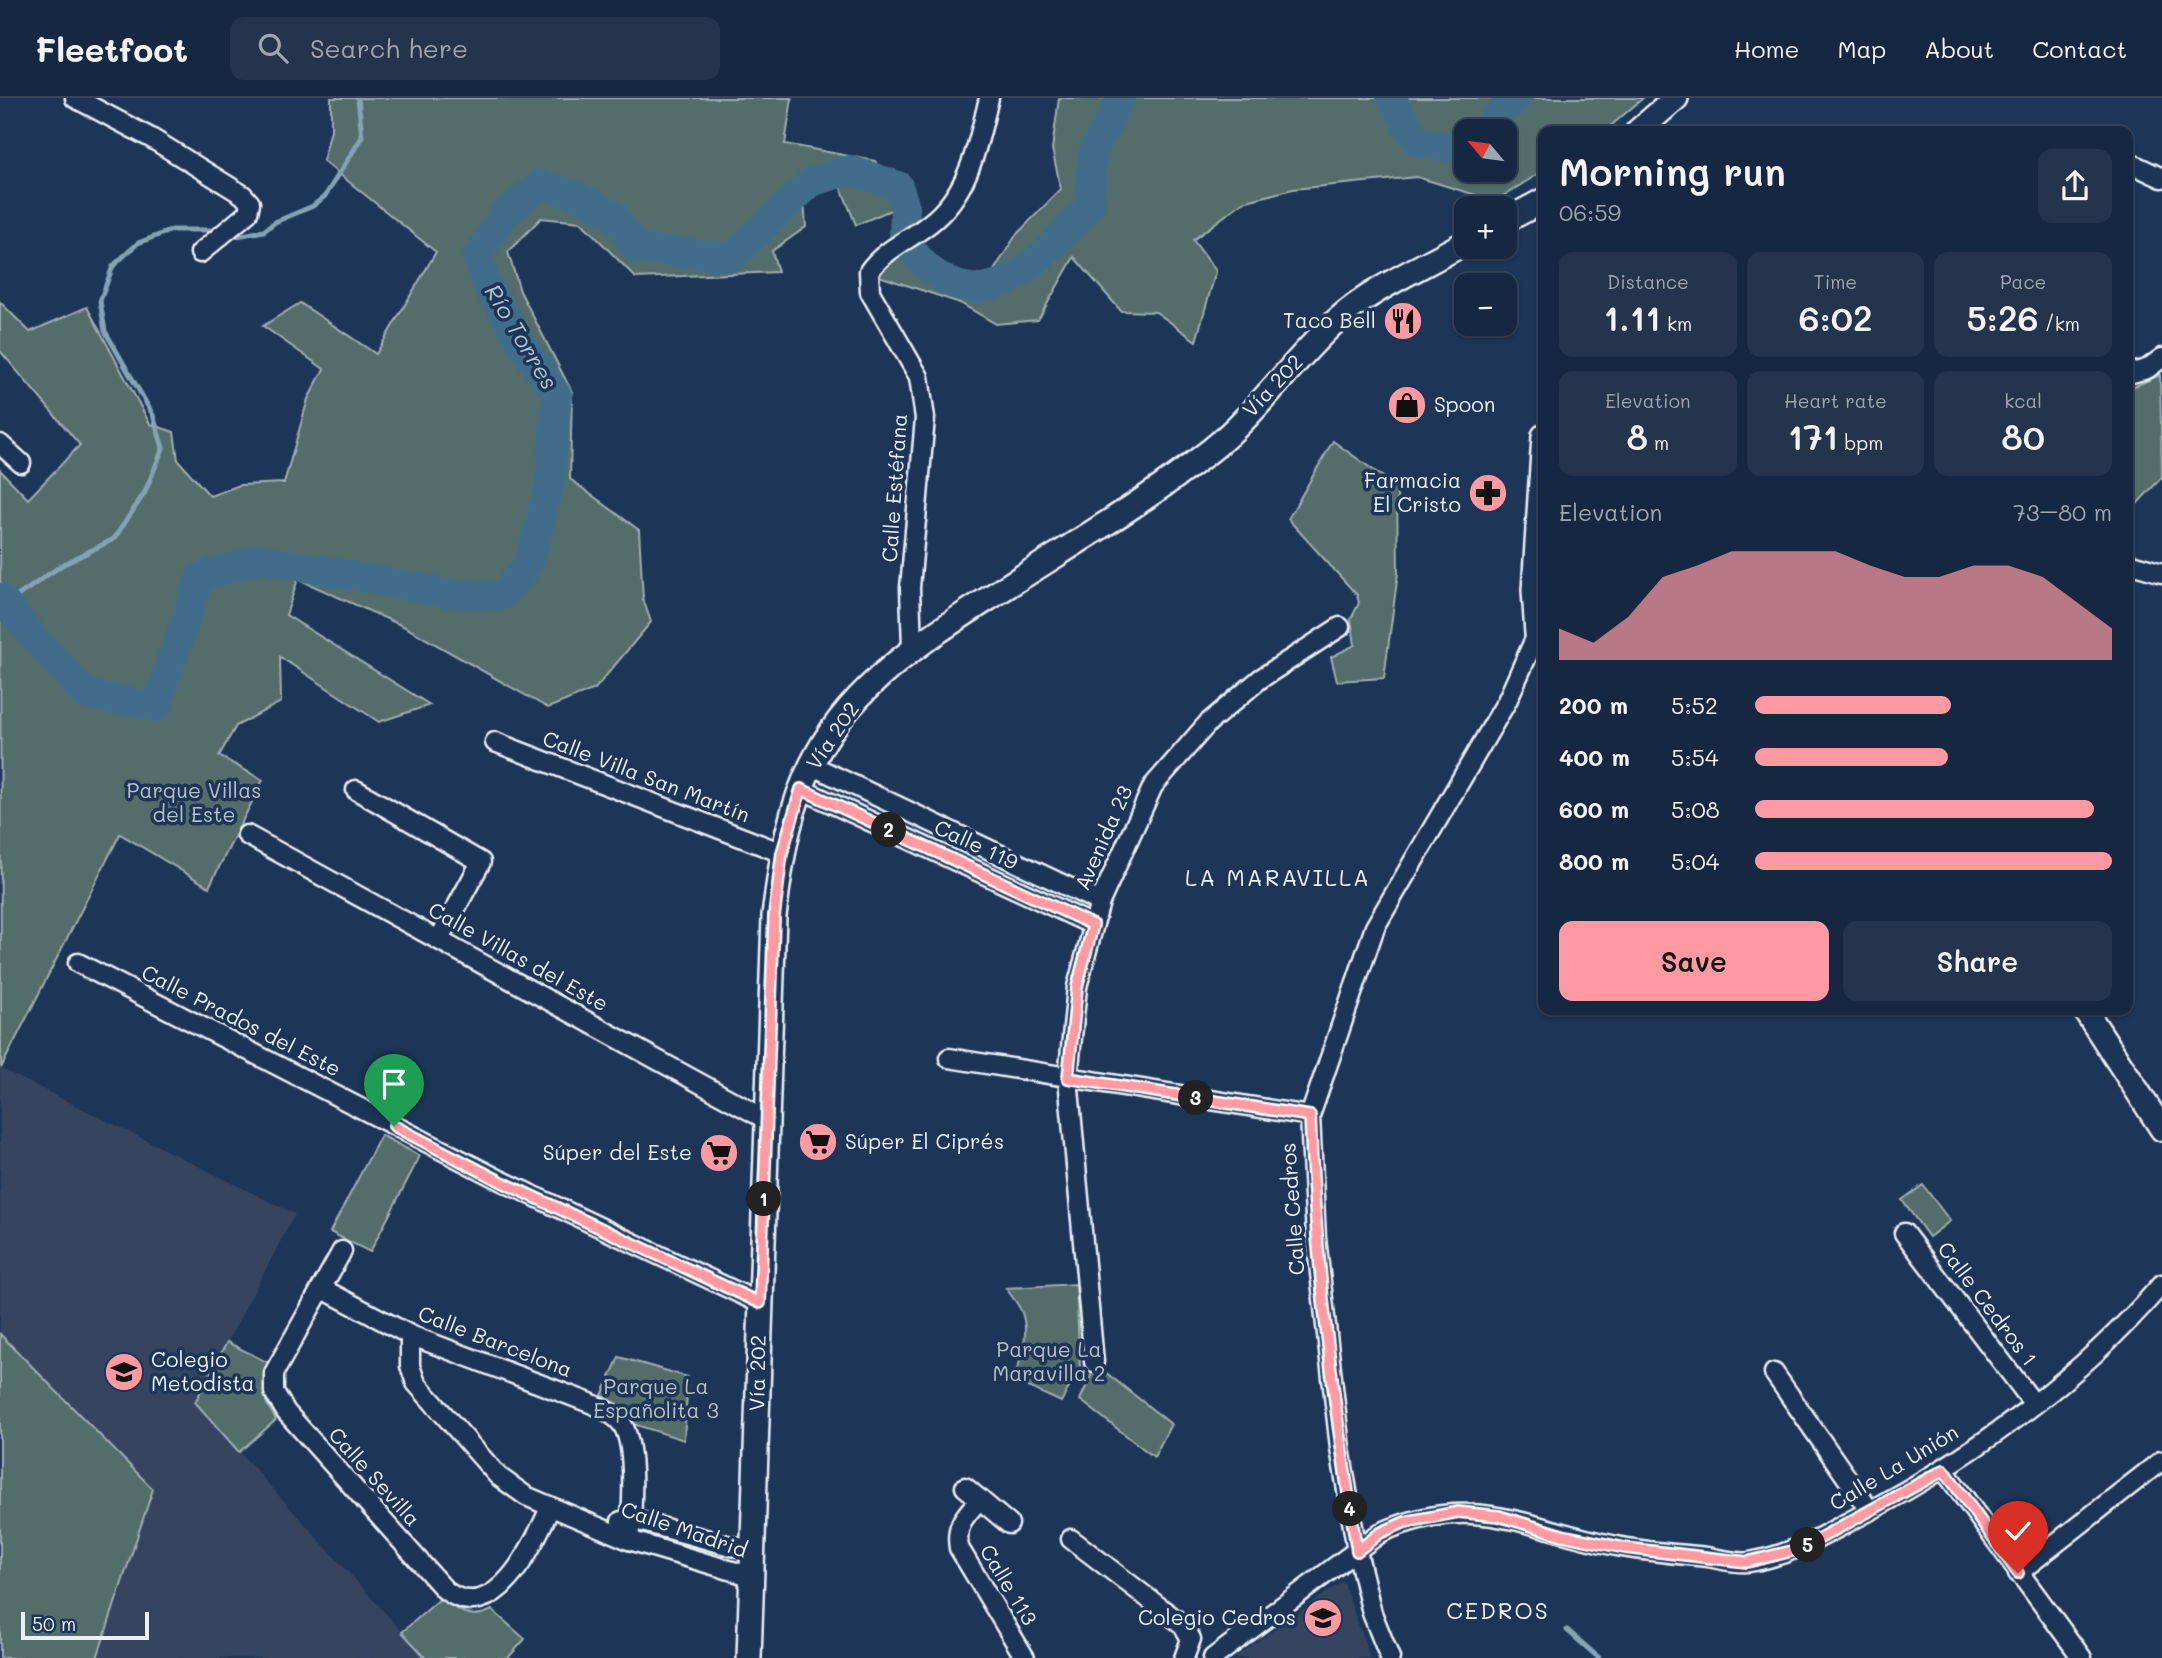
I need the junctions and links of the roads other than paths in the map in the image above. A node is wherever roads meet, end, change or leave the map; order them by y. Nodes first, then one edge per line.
1 (75, 98) edge
2 (989, 98) edge
3 (1676, 98) edge
4 (1645, 126) edge
5 (2133, 164) edge
6 (2162, 178) edge
7 (1538, 204) edge
8 (1517, 215) edge
9 (1454, 249) edge
10 (200, 253) dead end
11 (2162, 358) edge
12 (2133, 373) edge
13 (0, 444) edge
14 (21, 463) dead end
15 (1538, 528) edge
16 (2133, 565) edge
17 (2162, 573) edge
18 (1538, 621) edge
19 (1340, 627) dead end
20 (1538, 640) edge
21 (912, 648) junction
22 (495, 742) dead end
23 (811, 765) junction
24 (801, 789) junction
25 (356, 790) dead end
26 (247, 835) dead end
27 (782, 853) junction
28 (1100, 902) junction
29 (1093, 925) junction
30 (439, 939) junction
31 (78, 963) dead end
32 (2088, 1015) edge
33 (949, 1058) dead end
34 (1068, 1078) junction
35 (1310, 1116) junction
36 (766, 1120) junction
37 (2162, 1129) edge
38 (1904, 1233) dead end
39 (342, 1251) dead end
40 (2162, 1284) edge
41 (321, 1288) junction
42 (760, 1303) junction
43 (410, 1335) junction
44 (1094, 1362) dead end
45 (1774, 1373) dead end
46 (2034, 1404) junction
47 (2161, 1461) edge
48 (1944, 1470) junction
49 (965, 1487) dead end
50 (980, 1499) junction
51 (550, 1508) junction
52 (1870, 1511) junction
53 (632, 1519) junction
54 (1009, 1524) dead end
55 (600, 1525) junction
56 (1071, 1539) dead end
57 (629, 1540) junction
58 (754, 1549) junction
59 (1357, 1551) junction
60 (2018, 1573) junction
61 (752, 1577) junction
62 (749, 1658) edge
63 (1025, 1658) edge
64 (1184, 1658) edge
65 (1213, 1658) edge
66 (1390, 1658) edge
67 (2082, 1658) edge

1 - 10 street
2 - 21 street, Calle Estéfana
3 - 4 main road
5 - 6 street
7 - 8 main road
9 - 21 main road, Vía 202
11 - 12 street
13 - 14 street
15 - 18 main road
16 - 17 street
19 - 28 street, Avenida 23
20 - 35 street, Calle Cedros
21 - 23 main road, Vía 202
22 - 27 street, Calle Villa San Martín
23 - 24 main road, Vía 202
23 - 28 street, Calle 119
24 - 27 main road, Vía 202
24 - 29 street, Calle 119
25 - 30 street
26 - 30 street, Calle Villas del Este
27 - 36 main road, Vía 202
28 - 29 street, Avenida 23
29 - 34 street, Avenida 23
30 - 36 street, Calle Villas del Este
31 - 42 street, Calle Prados del Este
32 - 37 main road
33 - 34 street
34 - 35 street
34 - 44 street, Avenida 23
35 - 59 street, Calle Cedros
36 - 42 main road, Vía 202
38 - 46 street, Calle Cedros 1
39 - 41 street, Calle Sevilla
40 - 46 street, Calle La Unión
41 - 43 street, Calle Barcelona
41 - 51 street, Calle Sevilla
42 - 58 main road, Vía 202
43 - 51 street, Calle Madrid
43 - 53 street, Calle Barcelona
45 - 52 street
46 - 48 street, Calle La Unión
47 - 60 street
48 - 52 street, Calle La Unión
48 - 60 street
49 - 50 street
50 - 54 street
50 - 63 street, Calle 113
51 - 55 street, Calle Madrid
52 - 59 street, Calle La Unión
53 - 55 street, Calle Madrid
53 - 57 street, Calle Barcelona
53 - 58 street, Calle Madrid
55 - 57 street, Calle Madrid
56 - 64 street
57 - 61 street, Calle Madrid
58 - 61 main road, Vía 202
59 - 65 street, Calle La Unión
59 - 66 street, Calle Cedros
60 - 67 street
61 - 62 main road, Vía 202

